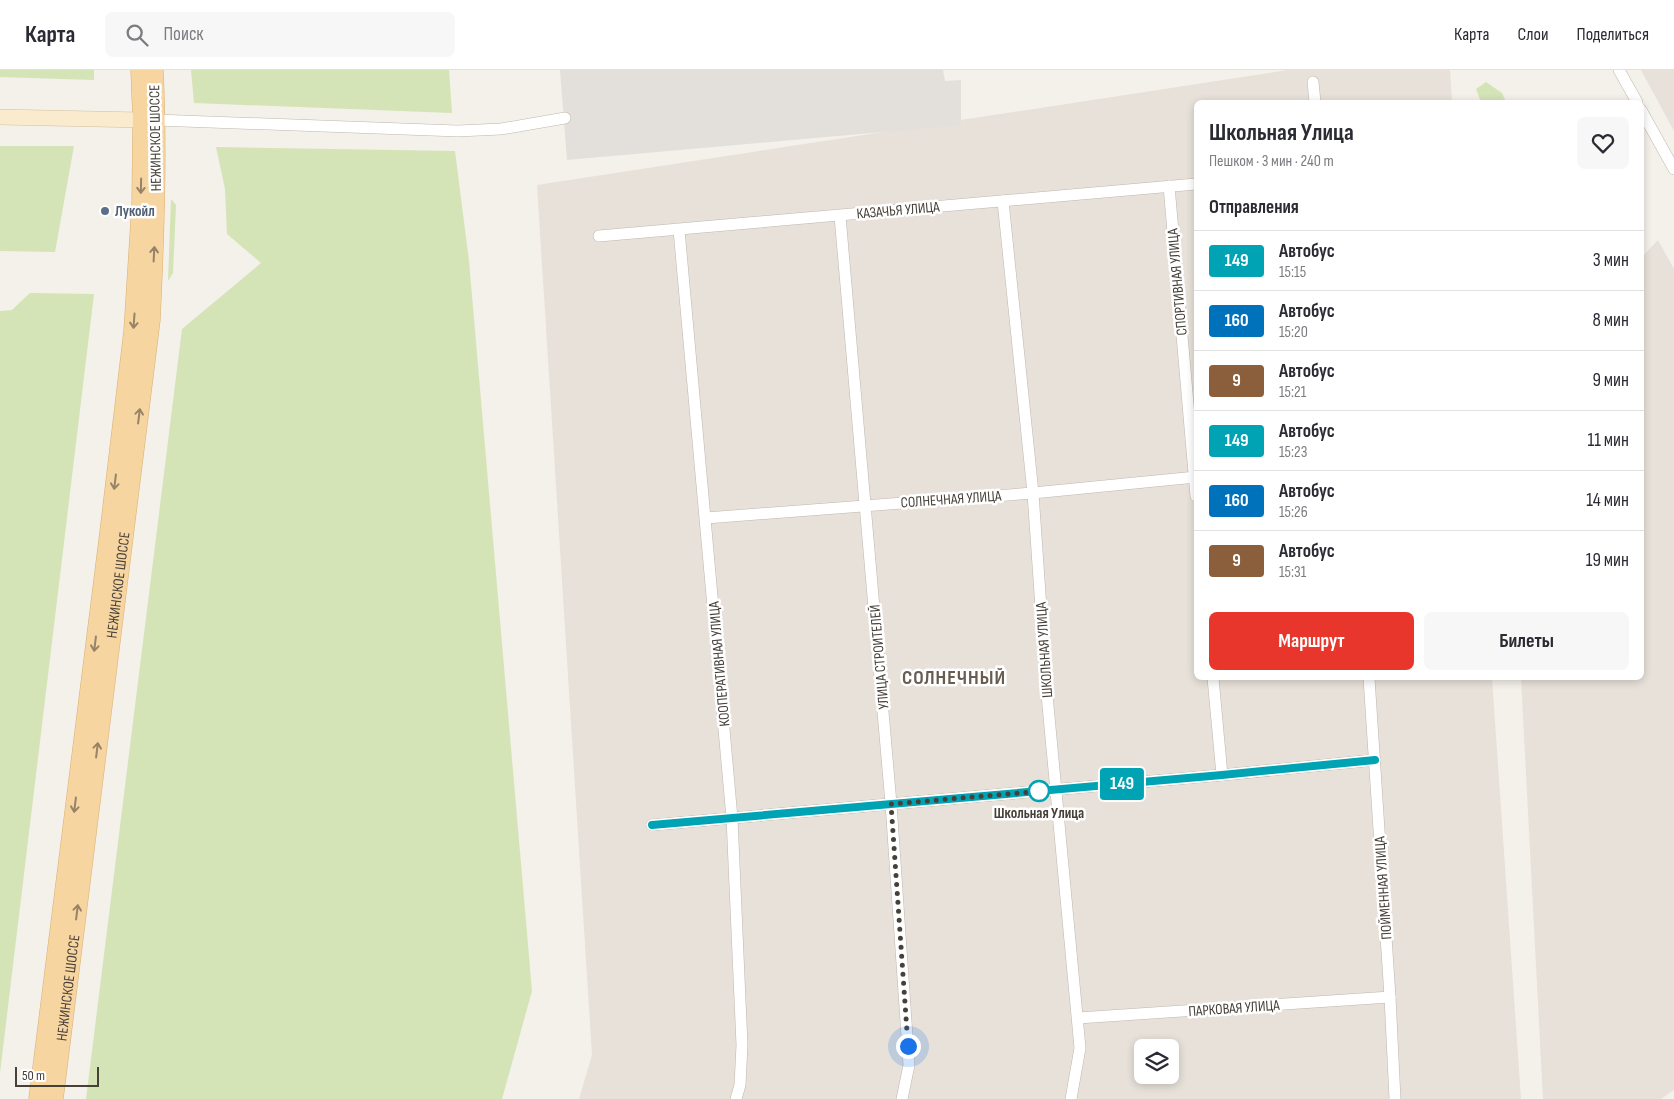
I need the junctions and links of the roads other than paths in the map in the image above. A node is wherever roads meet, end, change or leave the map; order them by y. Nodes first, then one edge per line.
1 (140, 70) edge
2 (154, 70) edge
3 (1619, 70) edge
4 (1313, 82) dead end
5 (1315, 100) edge
6 (1636, 100) edge
7 (1644, 115) edge
8 (0, 117) edge
9 (565, 118) dead end
10 (149, 120) junction
11 (1674, 169) edge
12 (1194, 184) edge
13 (1169, 186) junction
14 (1003, 201) junction
15 (840, 216) junction
16 (679, 230) junction
17 (599, 236) dead end
18 (1194, 466) edge
19 (1194, 477) edge
20 (1033, 493) junction
21 (866, 506) junction
22 (706, 518) junction
23 (1213, 680) edge
24 (1369, 680) edge
25 (1375, 760) junction
26 (1222, 775) junction
27 (1057, 790) junction
28 (891, 804) junction
29 (732, 818) junction
30 (652, 825) dead end
31 (1390, 997) junction
32 (1078, 1018) junction
33 (38, 1099) edge
34 (54, 1099) edge
35 (736, 1099) edge
36 (902, 1099) edge
37 (1071, 1099) edge
38 (1395, 1099) edge

1 - 10 main road, НЕЖИНСКОЕ ШОССЕ
2 - 10 main road, НЕЖИНСКОЕ ШОССЕ
3 - 6 street
4 - 5 street
7 - 11 street
8 - 10 main road
9 - 10 street
10 -> 33 main road, НЕЖИНСКОЕ ШОССЕ
34 -> 10 main road, НЕЖИНСКОЕ ШОССЕ
12 - 13 street, КАЗАЧЬЯ УЛИЦА
13 - 14 street, КАЗАЧЬЯ УЛИЦА
13 - 18 street, СПОРТИВНАЯ УЛИЦА
14 - 15 street, КАЗАЧЬЯ УЛИЦА
14 - 20 street, ШКОЛЬНАЯ УЛИЦА
15 - 16 street, КАЗАЧЬЯ УЛИЦА
15 - 21 street, УЛИЦА СТРОИТЕЛЕЙ
16 - 17 street, КАЗАЧЬЯ УЛИЦА
16 - 22 street, КООПЕРАТИВНАЯ УЛИЦА
19 - 20 street, СОЛНЕЧНАЯ УЛИЦА
20 - 21 street, СОЛНЕЧНАЯ УЛИЦА
20 - 27 street, ШКОЛЬНАЯ УЛИЦА
21 - 22 street, СОЛНЕЧНАЯ УЛИЦА
21 - 28 street, УЛИЦА СТРОИТЕЛЕЙ
22 - 29 street, КООПЕРАТИВНАЯ УЛИЦА
23 - 26 street
24 - 25 street, ПОЙМЕННАЯ УЛИЦА
25 - 26 street
25 - 31 street, ПОЙМЕННАЯ УЛИЦА
26 - 27 street
27 - 28 street
27 - 32 street, ШКОЛЬНАЯ УЛИЦА
28 - 29 street
28 - 36 street, УЛИЦА СТРОИТЕЛЕЙ
29 - 30 street
29 - 35 street, КООПЕРАТИВНАЯ УЛИЦА
31 - 32 street, ПАРКОВАЯ УЛИЦА
31 - 38 street, ПОЙМЕННАЯ УЛИЦА
32 - 37 street, ШКОЛЬНАЯ УЛИЦА

